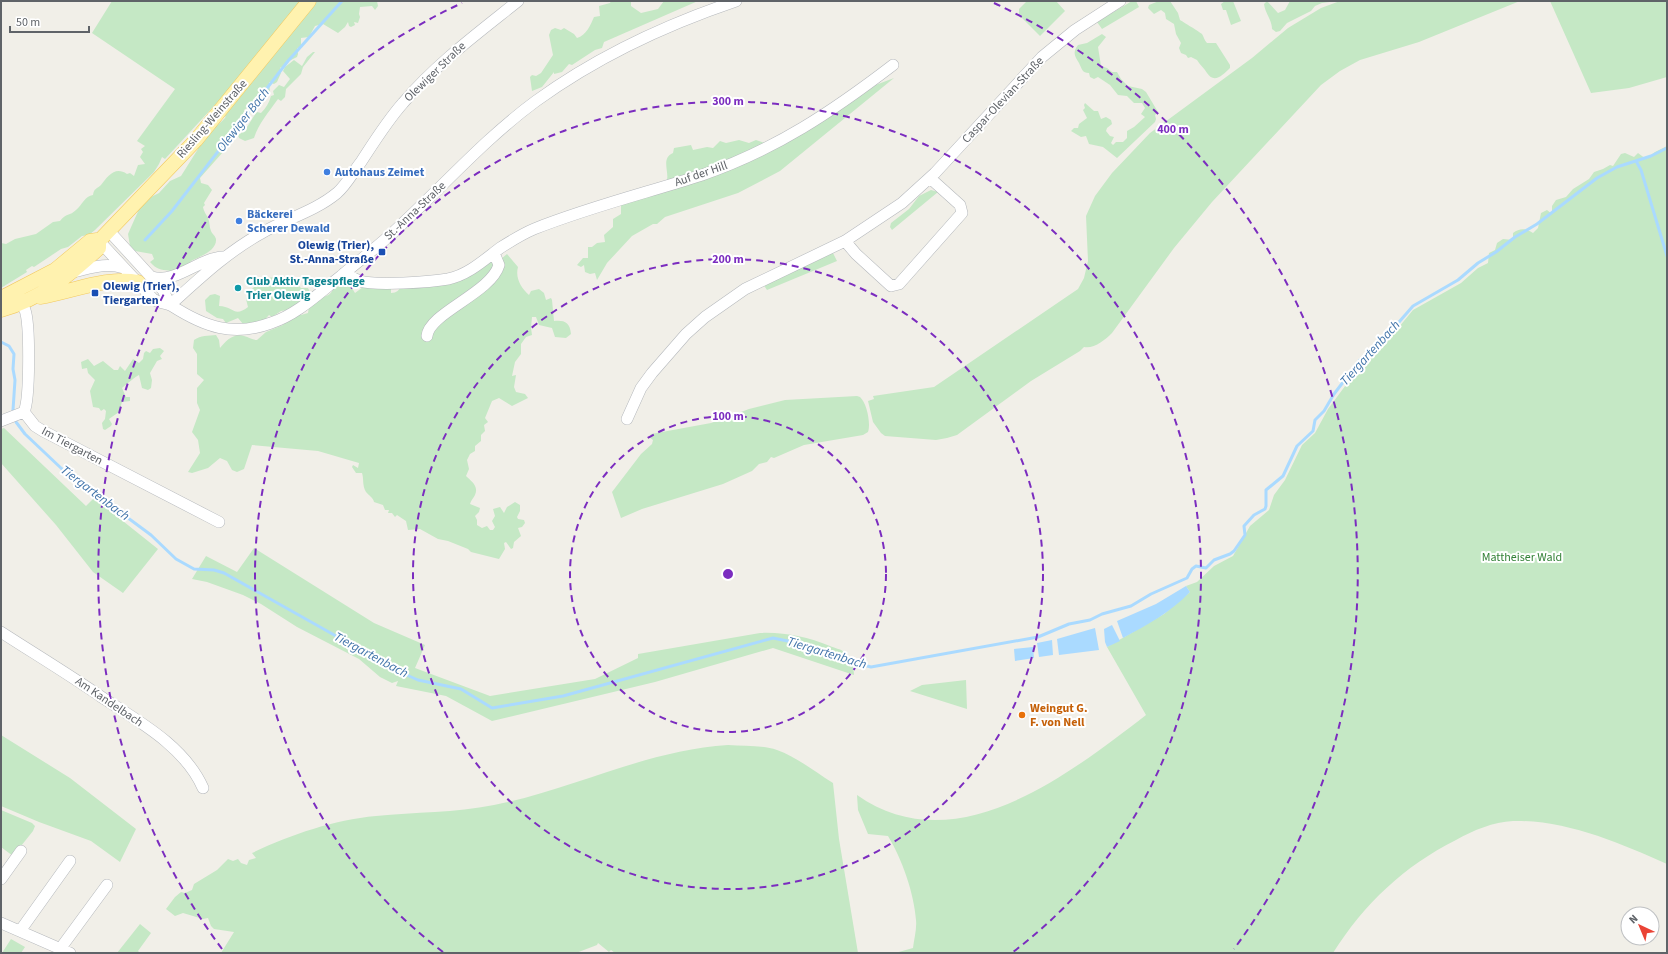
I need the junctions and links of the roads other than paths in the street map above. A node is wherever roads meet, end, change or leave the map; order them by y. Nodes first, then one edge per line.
1 (309, 1) edge
2 (518, 1) edge
3 (736, 1) edge
4 (1120, 1) edge
5 (893, 65) dead end
6 (930, 178) junction
7 (109, 231) junction
8 (99, 241) junction
9 (846, 241) junction
10 (494, 253) junction
11 (223, 257) junction
12 (124, 268) junction
13 (73, 272) junction
14 (344, 273) junction
15 (152, 278) junction
16 (138, 282) junction
17 (2, 301) edge
18 (28, 301) junction
19 (170, 305) junction
20 (427, 336) dead end
21 (13, 417) edge
22 (627, 419) dead end
23 (219, 522) dead end
24 (1, 632) edge
25 (203, 788) dead end
26 (21, 851) dead end
27 (70, 861) dead end
28 (1, 879) edge
29 (107, 885) dead end
30 (1, 923) edge
31 (20, 931) junction
32 (65, 951) edge

1 - 7 main road, Riesling-Weinstraße
2 - 11 street, Olewiger Straße
3 - 14 street, St.-Anna-Straße
4 - 6 street, Caspar-Olevian-Straße
5 - 10 street, Auf der Hill
6 - 9 street, Caspar-Olevian-Straße
6 - 9 street
7 - 8 main road
7 - 15 street
8 - 12 street, St.-Anna-Straße
8 - 13 main road
8 - 17 main road
9 - 22 street, Caspar-Olevian-Straße
10 - 14 street, Auf der Hill
10 - 20 street
11 - 15 street
11 - 19 street, Olewiger Straße
12 - 13 street
12 - 16 street, St.-Anna-Straße
13 - 18 main road
14 - 19 street, St.-Anna-Straße
15 - 19 street
16 - 18 main road
16 - 19 street, St.-Anna-Straße
17 - 18 main road
18 - 21 street, Im Tiergarten
21 - 23 street, Im Tiergarten
24 - 25 street, Am Kandelbach
26 - 28 street
27 - 31 street
29 - 32 street
30 - 31 street
31 - 32 street

